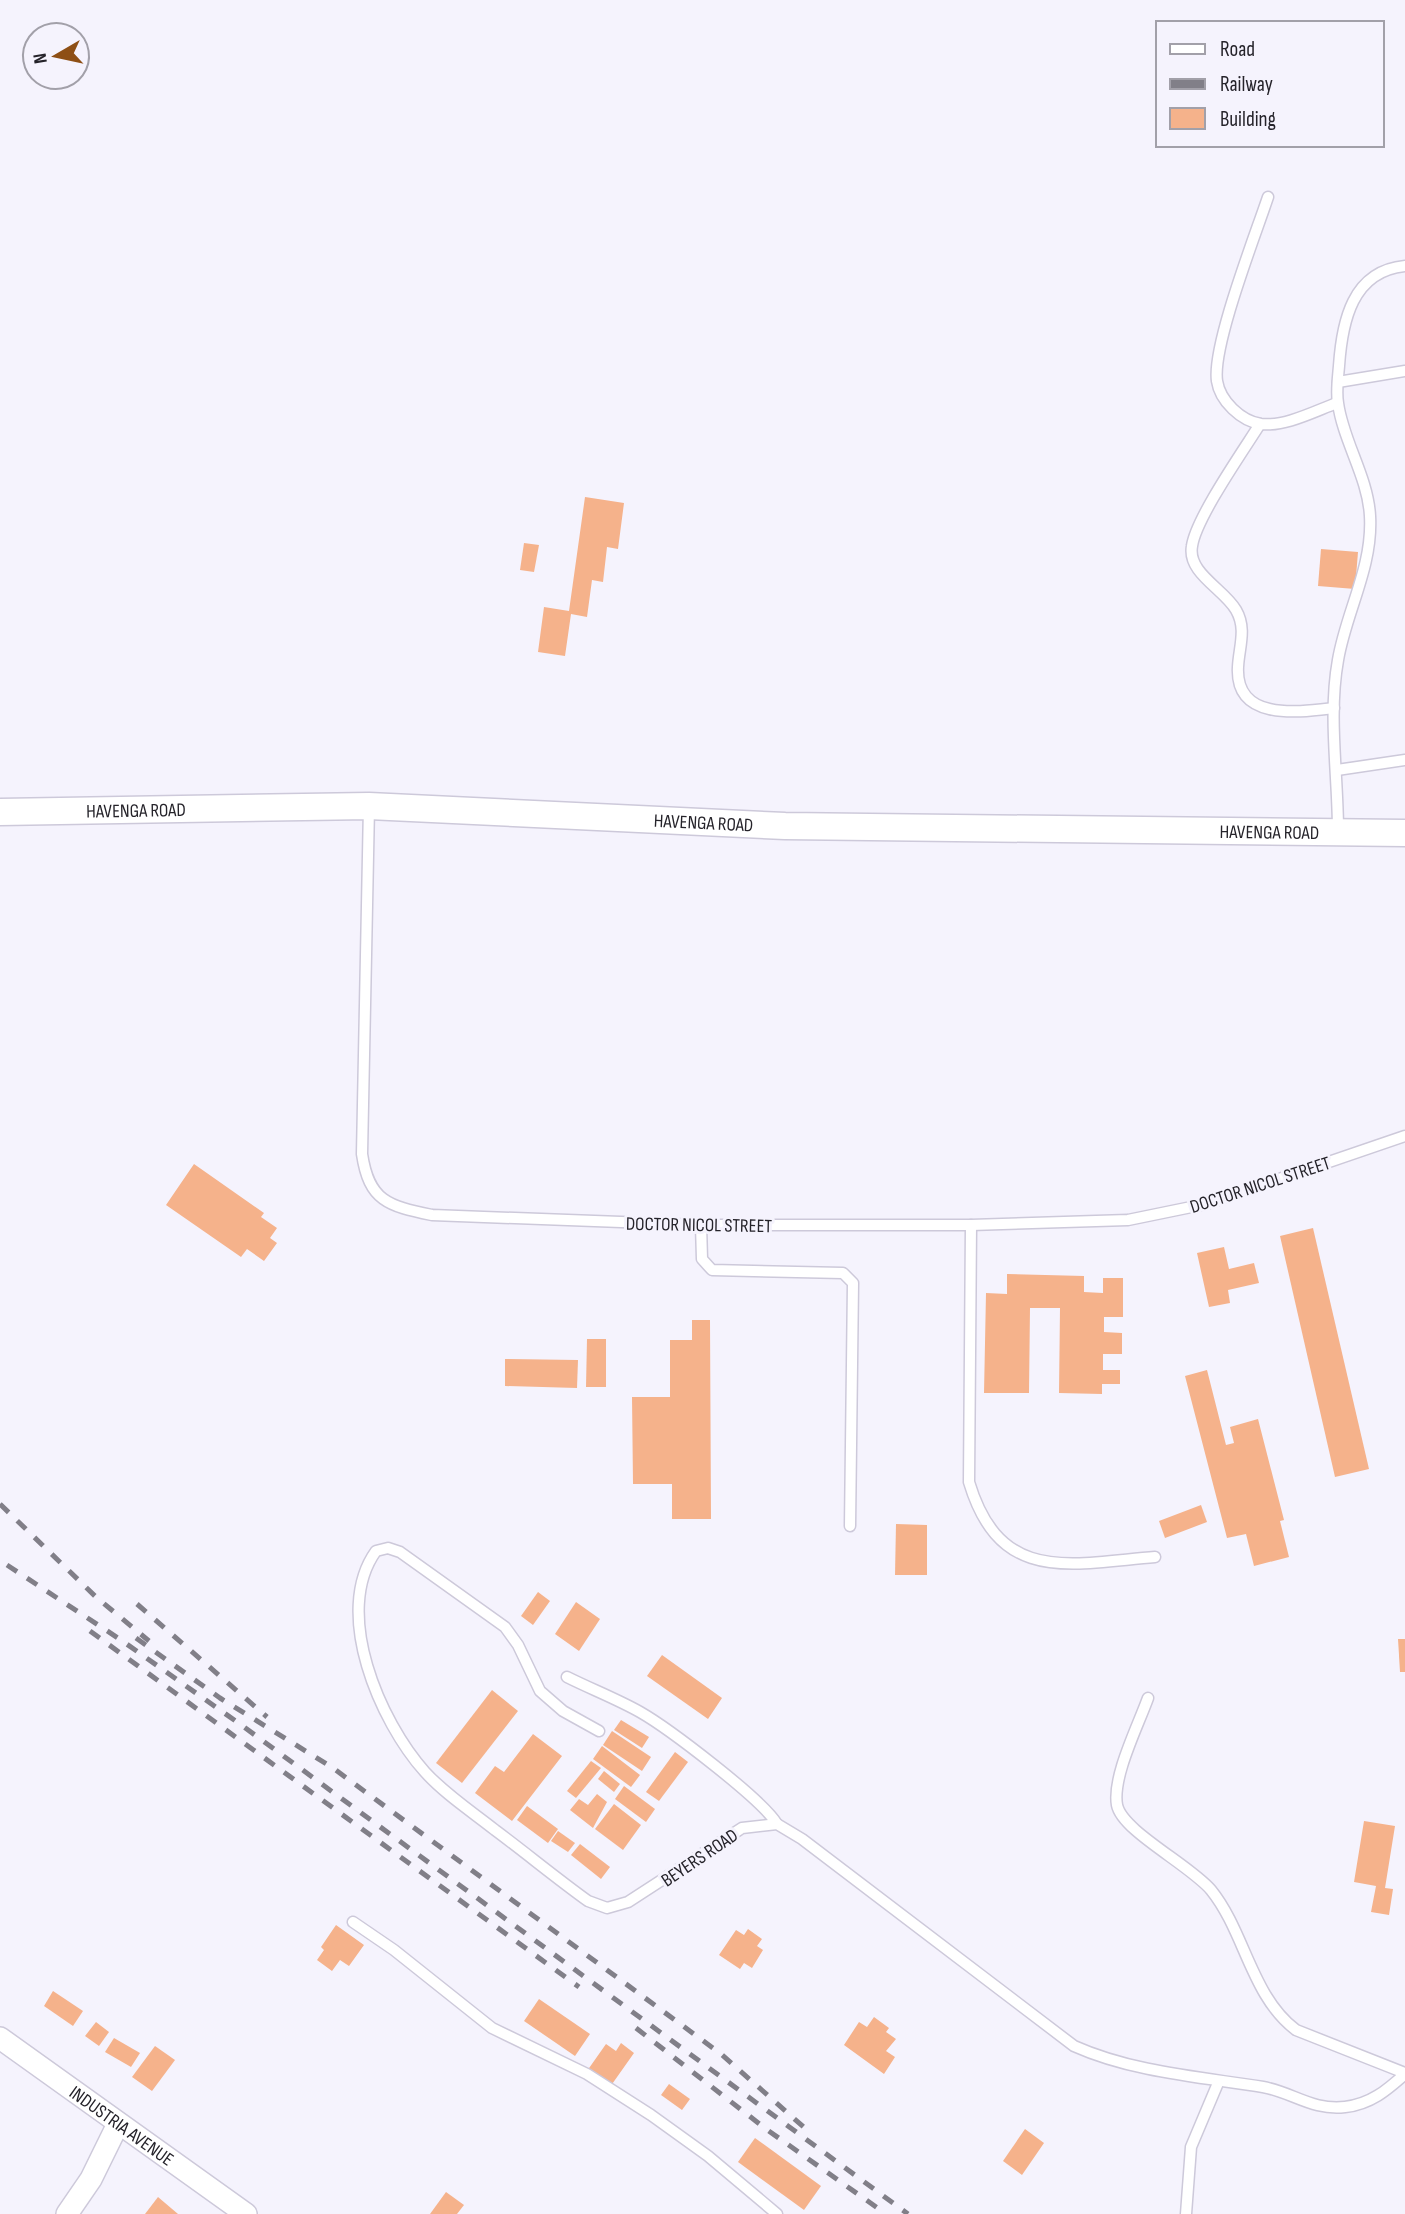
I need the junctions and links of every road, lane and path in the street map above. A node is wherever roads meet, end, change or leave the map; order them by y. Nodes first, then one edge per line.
1 (1268, 197) dead end
2 (1405, 267) edge
3 (1405, 371) edge
4 (1338, 382) junction
5 (1337, 403) junction
6 (1260, 424) junction
7 (1334, 708) junction
8 (1405, 761) edge
9 (1338, 770) junction
10 (369, 806) junction
11 (0, 812) edge
12 (1338, 833) junction
13 (1405, 833) edge
14 (1405, 1136) edge
15 (701, 1225) junction
16 (971, 1226) junction
17 (850, 1526) dead end
18 (1155, 1557) dead end
19 (567, 1677) dead end
20 (1148, 1698) dead end
21 (599, 1731) dead end
22 (777, 1824) junction
23 (353, 1922) dead end
24 (0, 2038) edge
25 (1405, 2074) edge
26 (1218, 2083) junction
27 (118, 2124) junction
28 (67, 2214) edge
29 (246, 2214) edge
30 (777, 2214) edge
31 (1186, 2214) edge

1 - 6 lane
2 - 4 lane
3 - 4 lane
4 - 5 lane
5 - 6 lane
5 - 7 lane
6 - 7 lane
7 - 9 lane
8 - 9 lane
9 - 12 lane
10 - 11 street, HAVENGA ROAD
10 - 12 street, HAVENGA ROAD
10 - 15 lane, DOCTOR NICOL STREET
12 - 13 street, HAVENGA ROAD
14 - 16 lane, DOCTOR NICOL STREET
15 - 16 lane, DOCTOR NICOL STREET
15 - 17 lane
16 - 18 lane
19 - 22 lane
20 - 25 lane
21 - 22 lane, BEYERS ROAD
22 - 26 lane
23 - 30 lane
24 - 27 street, INDUSTRIA AVENUE
25 - 26 lane
26 - 31 lane
27 - 28 street
27 - 29 street, INDUSTRIA AVENUE

